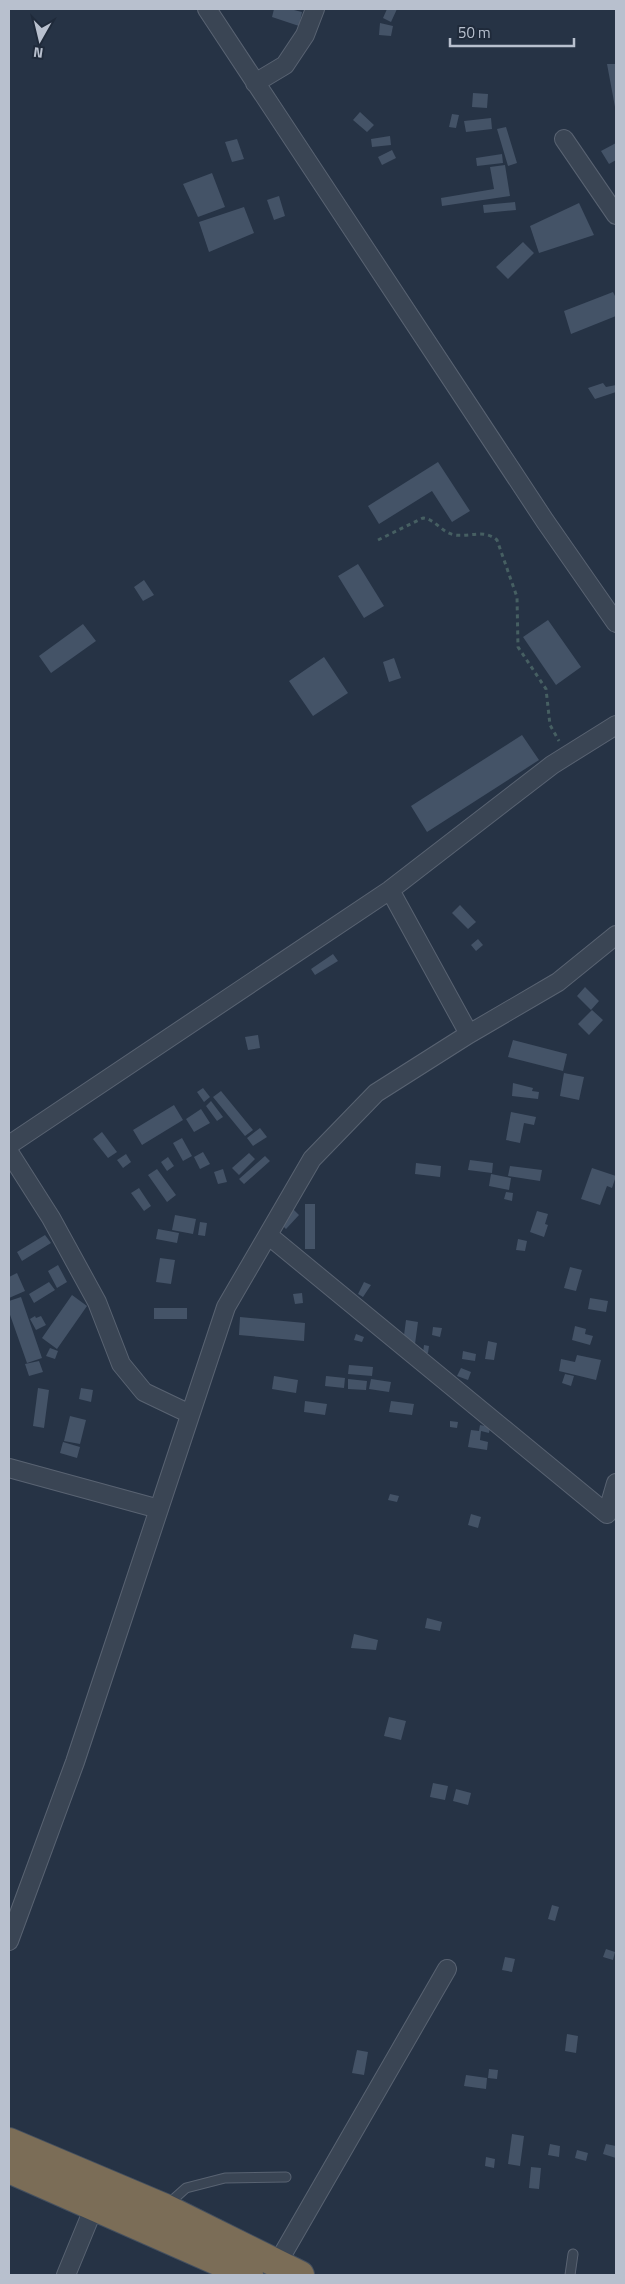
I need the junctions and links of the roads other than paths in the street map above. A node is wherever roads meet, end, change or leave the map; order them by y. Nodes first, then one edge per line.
1 (207, 9) edge
2 (315, 9) edge
3 (255, 83) junction
4 (564, 139) dead end
5 (616, 215) edge
6 (616, 623) edge
7 (616, 725) edge
8 (390, 890) junction
9 (616, 935) edge
10 (469, 1034) junction
11 (9, 1144) edge
12 (9, 1152) edge
13 (268, 1235) junction
14 (190, 1414) junction
15 (9, 1468) edge
16 (616, 1483) edge
17 (159, 1509) junction
18 (9, 1941) edge
19 (447, 1969) dead end
20 (9, 2142) edge
21 (9, 2169) edge
22 (286, 2177) dead end
23 (94, 2207) junction
24 (165, 2208) junction
25 (573, 2254) dead end
26 (289, 2269) edge
27 (66, 2275) edge
28 (249, 2275) edge
29 (570, 2275) edge

1 - 3 street
2 - 3 street
3 - 6 street
4 - 5 street
7 - 8 street
8 - 10 street
8 - 11 street
9 - 10 street
10 - 13 street
12 - 14 street
13 - 14 street
13 - 16 street
14 - 17 street
15 - 17 street
17 - 18 street
19 - 26 street
20 - 24 highway
21 - 23 highway
22 - 24 lane
23 - 27 street
23 - 28 highway
24 - 26 highway
25 - 29 lane

